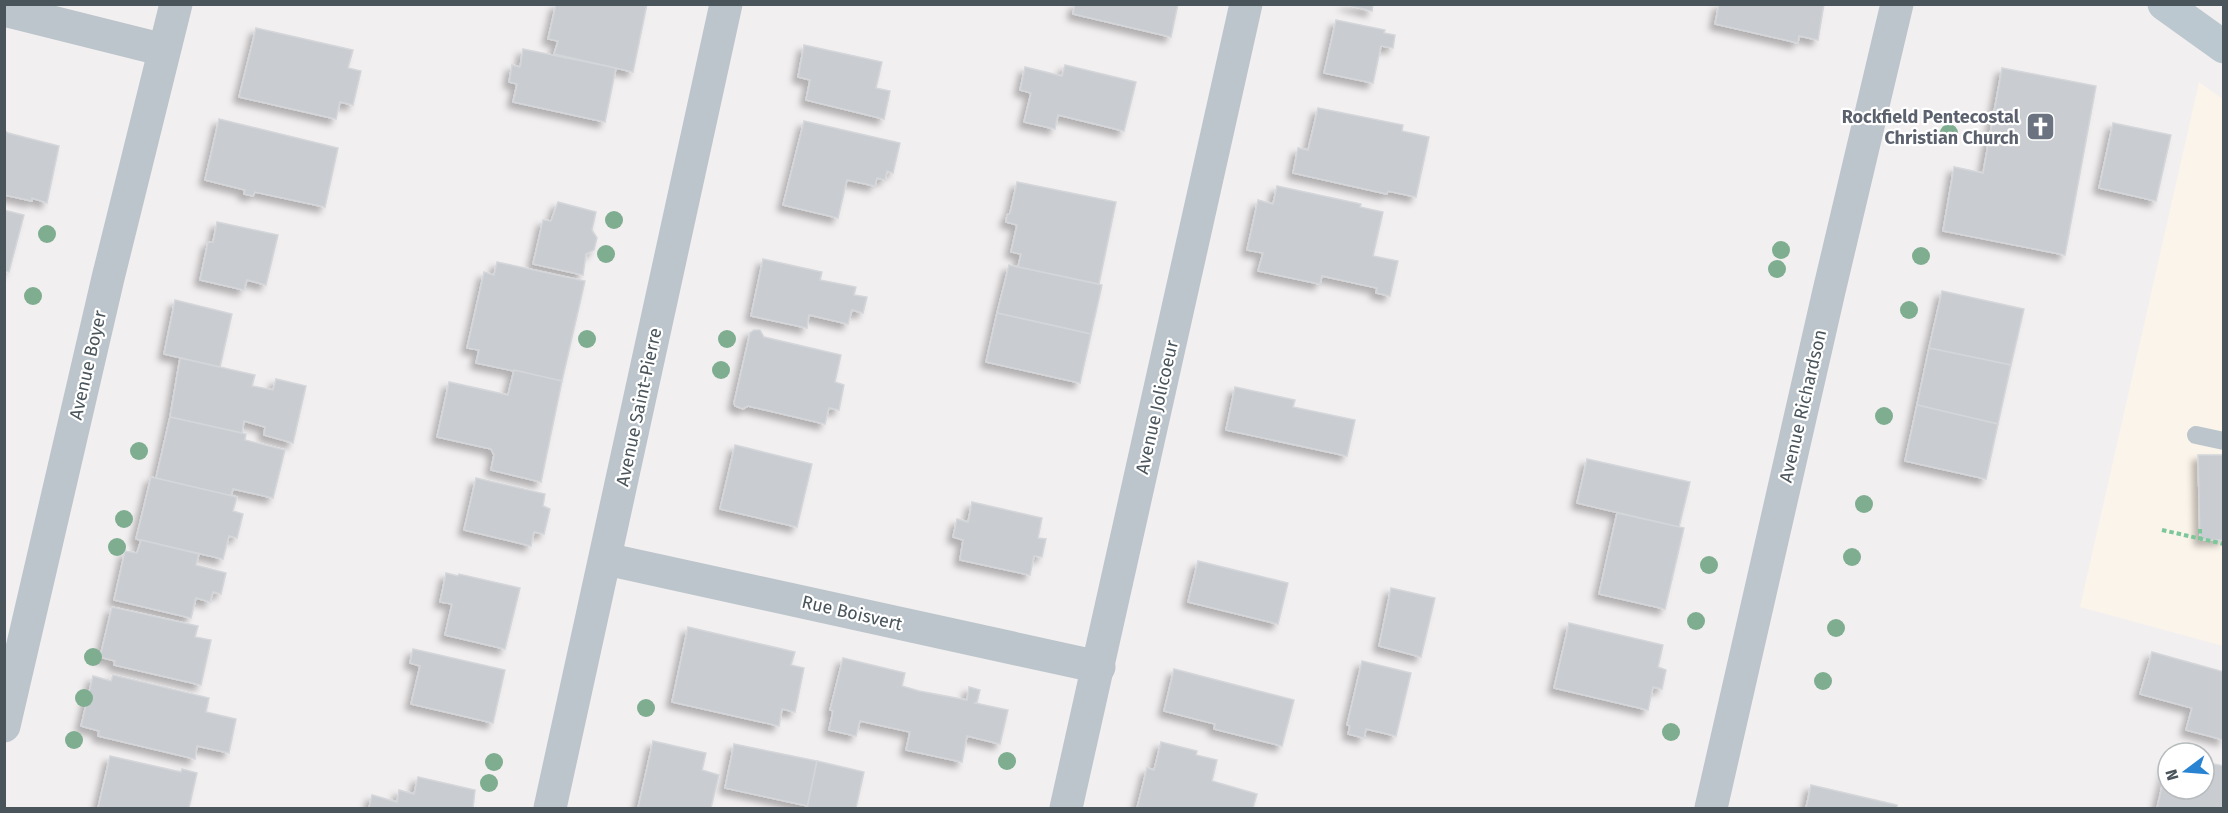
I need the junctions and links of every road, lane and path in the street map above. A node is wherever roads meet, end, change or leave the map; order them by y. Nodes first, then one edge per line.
1 (176, 4) edge
2 (726, 4) edge
3 (1246, 4) edge
4 (1897, 4) edge
5 (2164, 4) edge
6 (4, 10) edge
7 (2223, 47) edge
8 (164, 50) junction
9 (2196, 435) dead end
10 (2223, 441) edge
11 (2200, 529) dead end
12 (2162, 530) dead end
13 (2200, 540) junction
14 (2223, 544) edge
15 (606, 559) junction
16 (1099, 667) junction
17 (4, 726) edge
18 (550, 808) edge
19 (1066, 808) edge
20 (1712, 808) edge

1 - 8 street, Avenue Boyer
2 - 15 street, Avenue Saint-Pierre
3 - 16 street, Avenue Jolicoeur
4 - 20 street, Avenue Richardson
5 - 7 main road
6 - 8 street
8 - 17 street, Avenue Boyer
9 - 10 lane
11 - 13 path
12 - 13 path
13 - 14 path
15 - 16 street, Rue Boisvert
15 - 18 street, Avenue Saint-Pierre
16 - 19 street, Avenue Jolicoeur

